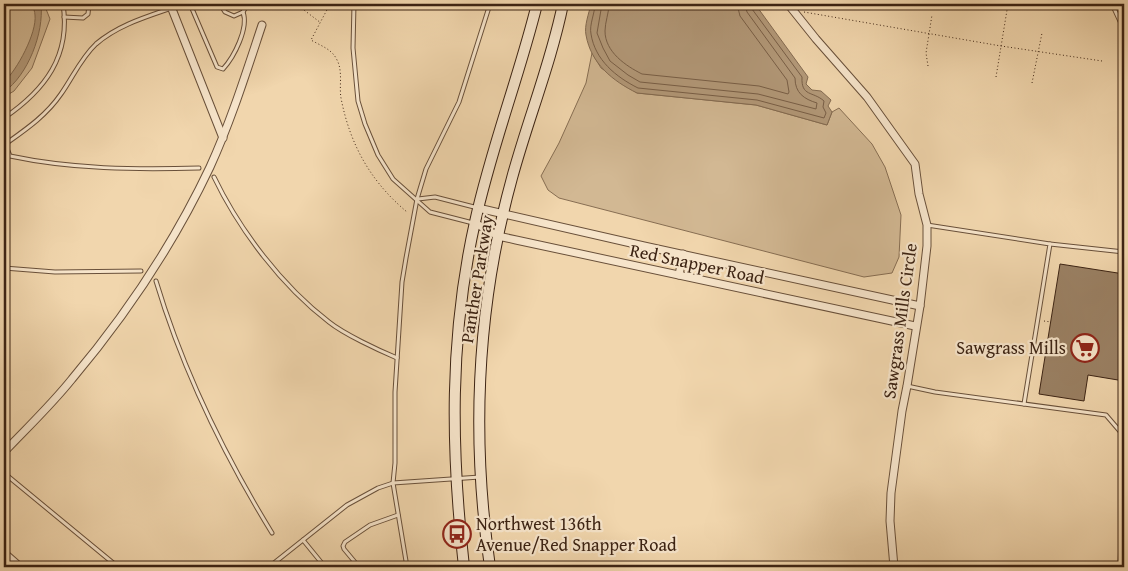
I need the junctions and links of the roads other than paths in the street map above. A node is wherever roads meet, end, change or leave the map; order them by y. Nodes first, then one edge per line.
1 (63, 4) edge
2 (89, 4) edge
3 (183, 4) edge
4 (190, 4) edge
5 (220, 4) edge
6 (248, 4) edge
7 (354, 4) edge
8 (490, 4) edge
9 (537, 4) edge
10 (563, 4) edge
11 (788, 4) edge
12 (1112, 4) edge
13 (171, 6) edge
14 (244, 12) junction
15 (64, 17) junction
16 (262, 25) dead end
17 (1124, 30) edge
18 (4, 118) edge
19 (222, 138) junction
20 (4, 143) edge
21 (198, 168) dead end
22 (214, 177) dead end
23 (417, 199) junction
24 (478, 208) junction
25 (503, 215) junction
26 (475, 223) junction
27 (926, 224) junction
28 (498, 236) junction
29 (1050, 244) junction
30 (1124, 252) edge
31 (683, 254) junction
32 (4, 268) edge
33 (141, 271) dead end
34 (679, 275) junction
35 (156, 281) dead end
36 (920, 306) junction
37 (916, 326) junction
38 (397, 358) junction
39 (908, 386) junction
40 (1024, 404) junction
41 (1124, 436) edge
42 (8, 449) dead end
43 (1124, 452) edge
44 (4, 473) edge
45 (481, 477) junction
46 (455, 478) junction
47 (393, 483) junction
48 (398, 515) junction
49 (272, 533) dead end
50 (303, 540) junction
51 (4, 554) edge
52 (20, 567) edge
53 (118, 567) edge
54 (269, 567) edge
55 (325, 567) edge
56 (359, 567) edge
57 (406, 567) edge
58 (464, 567) edge
59 (490, 567) edge
60 (894, 567) edge
61 (1120, 567) edge

1 - 15 lane
2 - 15 lane
3 - 13 lane
4 - 14 lane
5 - 14 lane
6 - 14 lane
7 - 23 lane
8 - 23 lane
9 - 24 main road, Panther Parkway
10 - 25 main road, Panther Parkway
11 - 27 street, Sawgrass Mills Circle
12 - 17 lane
13 - 19 street
13 - 20 lane
15 - 18 lane
16 - 19 street
19 - 42 street
20 - 21 lane
22 - 38 lane
23 - 24 lane
23 - 26 lane
23 - 38 lane
24 - 25 street, Red Snapper Road
24 - 26 main road, Panther Parkway
25 - 28 main road, Panther Parkway
25 - 31 street, Red Snapper Road
26 - 28 street, Red Snapper Road
26 - 46 main road, Panther Parkway
27 - 29 lane
27 - 36 street, Sawgrass Mills Circle
28 - 34 street, Red Snapper Road
28 - 45 main road, Panther Parkway
29 - 30 lane
29 - 40 lane
31 - 34 street
31 - 36 street, Red Snapper Road
32 - 33 lane
34 - 37 street, Red Snapper Road
35 - 49 lane
36 - 37 street, Sawgrass Mills Circle
37 - 39 street, Sawgrass Mills Circle
38 - 47 lane
39 - 40 lane
39 - 60 street, Sawgrass Mills Circle
40 - 41 lane
43 - 61 lane
44 - 53 lane
45 - 46 lane
45 - 59 main road, Panther Parkway
46 - 47 lane
46 - 58 main road, Panther Parkway
47 - 48 lane
47 - 50 lane
48 - 56 lane
48 - 57 lane
50 - 54 lane
50 - 55 lane
51 - 52 street

